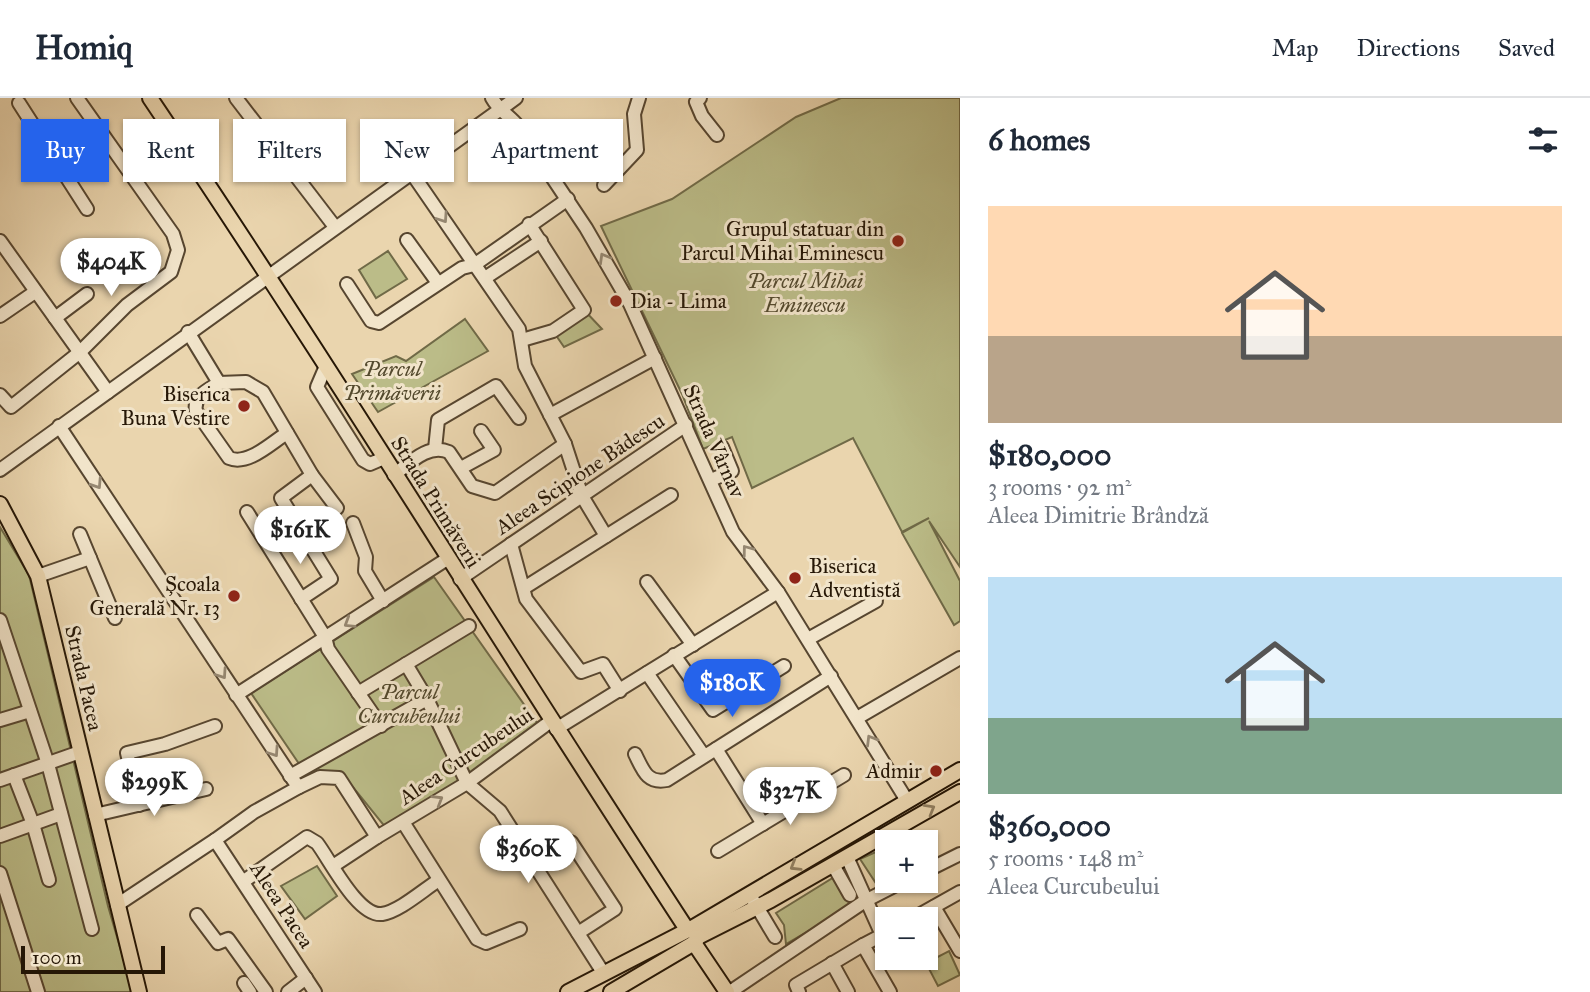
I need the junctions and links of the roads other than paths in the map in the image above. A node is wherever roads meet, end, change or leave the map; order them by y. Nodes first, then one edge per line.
1 (77, 98) edge
2 (150, 98) edge
3 (236, 98) edge
4 (492, 98) edge
5 (516, 98) edge
6 (639, 98) edge
7 (700, 98) edge
8 (19, 103) dead end
9 (499, 111) junction
10 (30, 119) edge
11 (90, 119) edge
12 (717, 135) dead end
13 (454, 142) edge
14 (109, 147) edge
15 (71, 182) edge
16 (397, 182) edge
17 (418, 182) edge
18 (604, 185) dead end
19 (568, 199) junction
20 (87, 209) dead end
21 (529, 224) junction
22 (335, 228) junction
23 (407, 240) dead end
24 (0, 241) edge
25 (541, 242) junction
26 (12, 258) junction
27 (474, 265) junction
28 (0, 267) edge
29 (269, 275) junction
30 (485, 278) junction
31 (347, 284) dead end
32 (438, 284) junction
33 (35, 292) junction
34 (87, 294) dead end
35 (0, 316) edge
36 (55, 318) junction
37 (188, 332) junction
38 (522, 340) junction
39 (80, 352) junction
40 (655, 358) junction
41 (219, 383) junction
42 (108, 392) junction
43 (0, 395) edge
44 (550, 415) junction
45 (519, 418) dead end
46 (686, 425) junction
47 (59, 426) junction
48 (481, 431) dead end
49 (287, 433) junction
50 (565, 444) junction
51 (722, 447) dead end
52 (435, 449) junction
53 (461, 468) junction
54 (0, 470) edge
55 (312, 475) junction
56 (394, 475) junction
57 (712, 480) junction
58 (671, 495) dead end
59 (582, 496) junction
60 (0, 504) edge
61 (337, 508) dead end
62 (247, 512) dead end
63 (353, 523) dead end
64 (80, 534) dead end
65 (606, 536) junction
66 (511, 544) junction
67 (90, 558) junction
68 (447, 559) junction
69 (38, 576) junction
70 (460, 579) junction
71 (647, 582) dead end
72 (524, 588) junction
73 (778, 592) junction
74 (301, 599) junction
75 (383, 601) junction
76 (876, 601) dead end
77 (115, 618) dead end
78 (0, 620) edge
79 (469, 626) dead end
80 (326, 637) junction
81 (3, 639) edge
82 (808, 639) junction
83 (693, 645) junction
84 (674, 655) junction
85 (960, 658) edge
86 (406, 664) junction
87 (784, 666) dead end
88 (647, 673) junction
89 (831, 676) junction
90 (620, 691) junction
91 (358, 693) junction
92 (236, 695) junction
93 (427, 699) junction
94 (30, 711) junction
95 (858, 718) junction
96 (0, 720) edge
97 (554, 725) junction
98 (215, 726) dead end
99 (381, 726) junction
100 (80, 752) junction
101 (710, 752) junction
102 (635, 754) dead end
103 (48, 764) junction
104 (960, 770) edge
105 (14, 775) junction
106 (844, 775) dead end
107 (290, 776) junction
108 (0, 780) edge
109 (467, 783) junction
110 (299, 787) junction
111 (206, 789) dead end
112 (960, 792) edge
113 (906, 799) junction
114 (139, 805) junction
115 (61, 814) junction
116 (95, 815) junction
117 (403, 822) junction
118 (33, 824) junction
119 (763, 824) junction
120 (0, 836) edge
121 (377, 836) junction
122 (215, 840) junction
123 (571, 842) dead end
124 (718, 851) dead end
125 (960, 854) edge
126 (847, 857) junction
127 (833, 865) junction
128 (938, 865) edge
129 (333, 866) junction
130 (0, 873) edge
131 (49, 880) dead end
132 (439, 880) junction
133 (244, 881) junction
134 (3, 890) edge
135 (960, 892) edge
136 (881, 893) edge
137 (748, 894) junction
138 (850, 895) dead end
139 (865, 901) junction
140 (117, 905) junction
141 (757, 907) junction
142 (934, 907) edge
143 (938, 914) edge
144 (197, 915) dead end
145 (875, 918) edge
146 (92, 929) dead end
147 (520, 929) dead end
148 (578, 933) junction
149 (690, 936) junction
150 (775, 937) dead end
151 (875, 939) edge
152 (863, 945) junction
153 (960, 951) edge
154 (832, 963) junction
155 (604, 974) junction
156 (306, 978) junction
157 (38, 992) edge
158 (139, 992) edge
159 (266, 992) edge
160 (288, 992) edge
161 (315, 992) edge
162 (568, 992) edge
163 (611, 992) edge
164 (729, 992) edge
165 (799, 992) edge
166 (848, 992) edge
167 (890, 992) edge

1 - 11 street
2 - 29 main road, Strada Primăverii
3 - 22 street
4 - 9 street, Strada Vârnav
5 - 9 street
6 - 18 street
7 - 12 street
8 - 10 street
9 - 13 street
9 - 19 street, Strada Vârnav
14 - 39 street
15 - 20 street
16 - 22 street
17 -> 27 street
19 - 21 street
40 -> 19 street, Strada Vârnav
21 - 25 street
21 - 27 street
22 - 29 street
23 - 32 street
24 - 26 street
25 - 30 street
25 - 38 street
26 - 28 street
26 - 33 street
27 - 30 street
27 - 32 street
29 - 37 street
29 - 56 main road, Strada Primăverii
30 - 38 street
31 - 32 street
33 - 35 street
33 - 36 street
34 - 36 street
36 - 39 street
37 - 41 street
37 - 42 street
38 - 44 street
39 - 42 street
39 - 43 street
40 - 44 street
40 - 46 street, Strada Vârnav
41 - 49 street
41 - 49 street
42 - 47 street
44 - 50 street
45 - 52 street
46 - 57 street, Strada Vârnav
46 - 59 street, Aleea Scipione Bădescu
47 - 54 street
47 -> 92 street
48 - 53 street
49 - 55 street
50 - 53 street
50 - 59 street
51 - 57 street
52 - 53 street
52 - 56 street
55 - 61 street
55 - 74 street
56 - 68 main road, Strada Primăverii
73 -> 57 street, Strada Vârnav
58 - 65 street
59 - 65 street
59 - 66 street, Aleea Scipione Bădescu
60 - 69 main road, Strada Pacea
62 - 74 street
63 - 75 street
64 - 67 street
65 - 72 street
66 - 70 street, Aleea Scipione Bădescu
66 - 72 street
67 - 69 street
67 - 77 street
68 - 70 main road, Strada Primăverii
68 - 75 street
69 - 100 main road, Strada Pacea
70 - 97 main road, Strada Primăverii
71 - 83 street
72 - 90 street
73 - 82 street, Strada Vârnav
73 - 83 street, Aleea Curcubeului
74 - 80 street
75 -> 80 street
76 - 82 street
78 - 81 street
79 - 86 street
80 - 91 street
80 - 92 street
81 - 94 street
82 - 89 street, Strada Vârnav
83 - 84 street, Aleea Curcubeului
84 - 87 street
84 - 88 street, Aleea Curcubeului
85 - 95 street
86 - 91 street
86 - 93 street
88 - 90 street, Aleea Curcubeului
88 - 101 street
89 - 95 street, Strada Vârnav
89 - 101 street
90 - 97 street, Aleea Curcubeului
91 - 99 street
92 -> 107 street
93 - 99 street
93 - 109 street
94 - 96 street
94 - 103 street
113 -> 95 street, Strada Vârnav
97 - 109 street, Aleea Curcubeului
97 - 149 main road, Strada Primăverii
98 - 114 street
99 - 107 street
100 - 103 street
100 - 116 main road, Strada Pacea
101 - 102 street
101 - 119 street
103 - 105 street
103 - 115 street
104 - 113 main road
105 - 108 street
105 - 118 street
106 - 119 street
107 - 110 street
117 -> 109 street, Aleea Curcubeului
109 - 148 street
110 - 121 street
110 - 122 street
111 - 114 street
126 -> 112 main road
113 -> 137 main road
114 - 116 street
115 - 118 street
115 - 146 street
116 - 140 main road, Strada Pacea
117 - 121 street, Aleea Curcubeului
117 - 132 street, Aleea Curcubeului
118 - 120 street
118 - 131 street
119 - 124 street
121 - 129 street, Aleea Curcubeului
122 - 133 street, Aleea Pacea
122 - 140 street
123 - 148 street
125 - 128 street
126 - 127 main road
126 - 139 street
127 - 138 street
127 - 141 main road
129 - 132 street
129 - 133 street
130 - 134 street
132 - 147 street, Aleea Curcubeului
133 - 156 street, Aleea Pacea
134 - 157 street
135 - 142 street
136 - 139 street
137 - 141 street
137 - 149 main road
139 - 145 street
139 - 164 street
140 - 158 main road, Strada Pacea
141 - 149 main road
141 - 150 street
143 - 153 street
144 - 159 street
148 - 155 street
149 - 155 main road
149 - 163 main road
149 - 164 main road, Strada Primăverii
151 - 152 street
152 - 154 street
152 - 167 street
154 - 165 street
154 - 166 street
155 - 162 main road
156 - 160 street
156 - 161 street, Aleea Pacea

